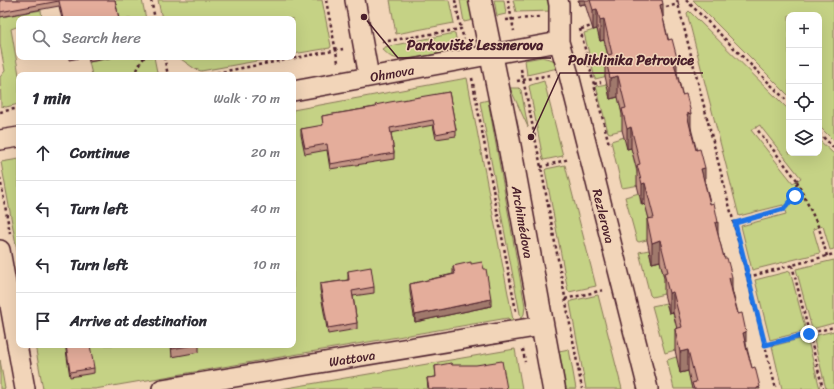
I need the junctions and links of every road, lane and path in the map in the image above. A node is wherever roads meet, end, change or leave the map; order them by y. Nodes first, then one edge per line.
1 (151, 0) edge
2 (326, 0) edge
3 (355, 0) edge
4 (480, 0) edge
5 (508, 0) edge
6 (558, 0) edge
7 (677, 0) edge
8 (686, 0) edge
9 (678, 4) junction
10 (666, 7) dead end
11 (154, 16) edge
12 (592, 26) edge
13 (580, 29) dead end
14 (559, 42) junction
15 (517, 51) junction
16 (492, 55) junction
17 (692, 58) junction
18 (141, 60) edge
19 (165, 60) edge
20 (680, 62) dead end
21 (589, 66) dead end
22 (567, 71) junction
23 (135, 72) edge
24 (167, 72) edge
25 (471, 75) dead end
26 (370, 77) junction
27 (523, 80) junction
28 (342, 82) junction
29 (601, 82) dead end
30 (594, 84) dead end
31 (498, 85) junction
32 (474, 89) junction
33 (296, 90) edge
34 (786, 100) edge
35 (16, 109) edge
36 (0, 112) edge
37 (756, 128) dead end
38 (822, 136) edge
39 (16, 137) edge
40 (0, 140) edge
41 (834, 148) edge
42 (0, 178) edge
43 (797, 180) junction
44 (735, 223) junction
45 (6, 245) edge
46 (834, 254) edge
47 (826, 256) junction
48 (792, 265) junction
49 (748, 277) junction
50 (16, 321) edge
51 (542, 326) junction
52 (834, 327) edge
53 (519, 330) junction
54 (809, 334) junction
55 (765, 345) junction
56 (20, 348) edge
57 (526, 363) dead end
58 (25, 389) edge
59 (162, 389) edge
60 (554, 389) edge
61 (582, 389) edge
62 (648, 389) edge
63 (776, 389) edge
64 (824, 389) edge

1 - 11 path
2 - 28 path
3 - 26 street
4 - 16 street, Archimédova
5 - 15 path
6 - 14 street, Rezlerova
7 - 9 path
8 - 34 path
9 - 10 path
9 - 17 path
12 - 13 path
14 - 15 street
14 - 22 street, Rezlerova
15 - 16 street
15 - 27 path
16 - 26 street, Ohmova
16 - 31 street, Archimédova
17 - 20 path
17 - 44 path
18 - 23 path
19 - 24 path
21 - 22 path
22 - 27 path
22 - 62 street, Rezlerova
25 - 32 path
26 - 28 street, Ohmova
27 - 31 path
27 - 61 path
28 - 33 street, Ohmova
29 - 30 path
31 - 32 path
31 - 51 street, Archimédova
32 - 53 path
35 - 36 path
37 - 43 path
38 - 41 path
39 - 40 street
42 - 45 path
43 - 44 path
43 - 47 path
44 - 49 path
45 - 50 street
46 - 47 path
47 - 48 path
48 - 49 path
48 - 54 path
49 - 55 path
51 - 53 street, Wattova
51 - 60 street, Archimédova
52 - 54 path
53 - 57 path
53 - 59 street, Wattova
54 - 55 path
54 - 64 path
55 - 63 path
56 - 58 street

